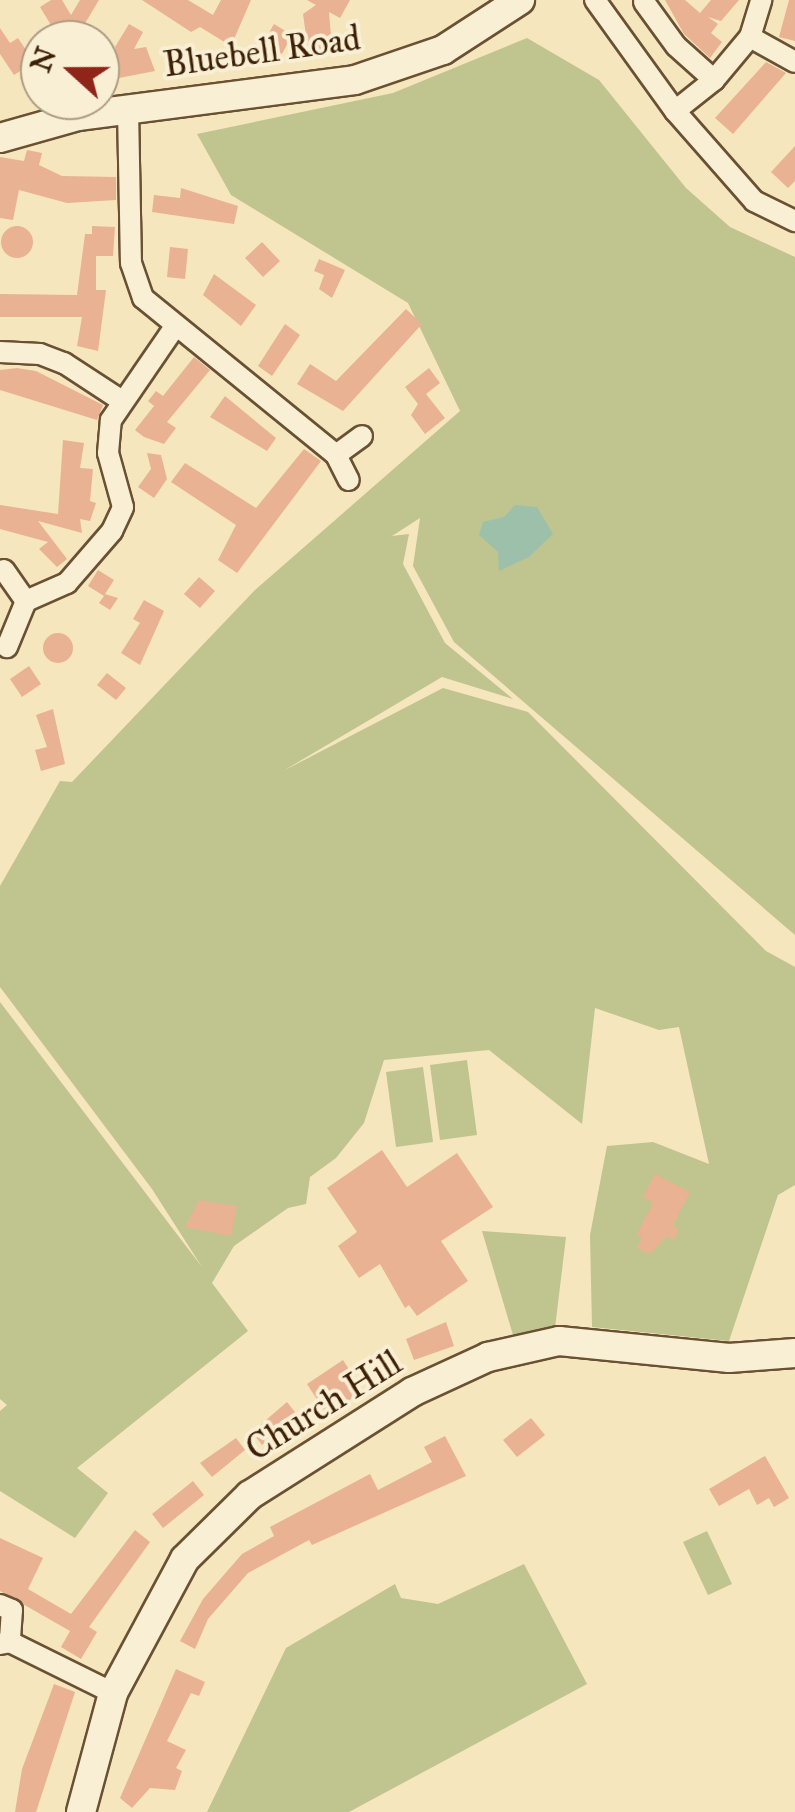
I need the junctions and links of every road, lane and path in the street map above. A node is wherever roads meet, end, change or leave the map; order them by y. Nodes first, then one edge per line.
1 (520, 0) edge
2 (760, 0) edge
3 (644, 2) dead end
4 (599, 5) edge
5 (750, 37) junction
6 (795, 62) edge
7 (714, 80) junction
8 (669, 102) junction
9 (128, 109) junction
10 (0, 138) edge
11 (795, 220) edge
12 (174, 328) junction
13 (0, 352) edge
14 (119, 400) junction
15 (362, 436) dead end
16 (336, 454) junction
17 (350, 480) dead end
18 (4, 570) dead end
19 (26, 601) junction
20 (7, 647) dead end
21 (795, 1353) edge
22 (0, 1605) edge
23 (5, 1643) edge
24 (113, 1693) junction
25 (81, 1812) edge

1 - 9 street, Bluebell Road
2 - 5 street
3 - 7 street
4 - 8 street
5 - 6 street
5 - 7 street
7 - 8 street
8 - 11 street
9 - 10 street, Bluebell Road
9 - 12 street
12 - 14 street
12 - 16 street
13 - 14 street
14 - 19 street
15 - 16 street
16 - 17 street
18 - 19 street
19 - 20 street
21 - 24 street, Church Hill
22 - 23 street
23 - 24 street
24 - 25 street, Church Hill

